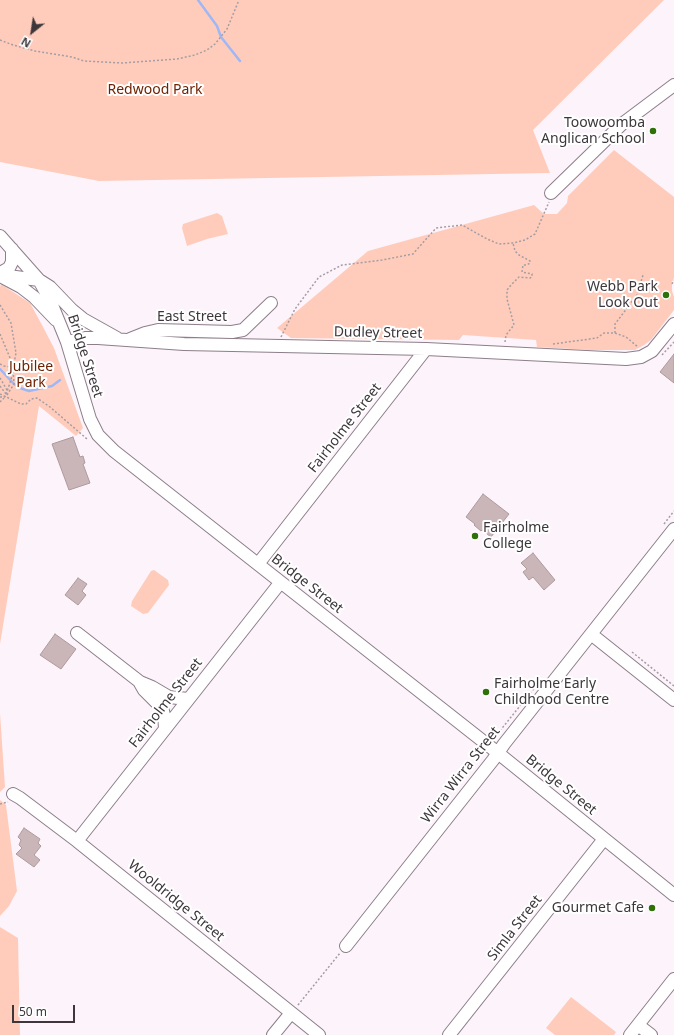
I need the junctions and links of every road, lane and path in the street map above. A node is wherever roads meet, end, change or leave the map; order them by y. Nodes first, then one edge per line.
1 (239, 0) edge
2 (0, 40) edge
3 (674, 85) edge
4 (551, 192) joint
5 (0, 236) edge
6 (513, 243) junction
7 (12, 249) junction
8 (0, 275) edge
9 (643, 275) dead end
10 (39, 280) junction
11 (674, 280) edge
12 (672, 284) dead end
13 (271, 303) dead end
14 (0, 305) edge
15 (674, 324) edge
16 (61, 325) junction
17 (615, 333) junction
18 (0, 334) edge
19 (125, 340) junction
20 (66, 342) junction
21 (504, 342) dead end
22 (553, 344) dead end
23 (278, 346) junction
24 (426, 349) junction
25 (647, 355) junction
26 (0, 364) edge
27 (14, 367) junction
28 (0, 378) edge
29 (0, 386) edge
30 (7, 390) junction
31 (6, 394) junction
32 (0, 396) edge
33 (5, 397) junction
34 (0, 402) edge
35 (87, 439) dead end
36 (674, 529) edge
37 (258, 564) junction
38 (280, 583) junction
39 (77, 633) dead end
40 (591, 634) junction
41 (630, 651) dead end
42 (140, 682) junction
43 (674, 686) edge
44 (188, 699) junction
45 (674, 700) edge
46 (165, 728) junction
47 (498, 753) junction
48 (12, 794) dead end
49 (604, 839) junction
50 (77, 842) junction
51 (674, 895) edge
52 (346, 946) joint
53 (674, 979) edge
54 (291, 1013) junction
55 (638, 1025) junction
56 (273, 1035) edge
57 (319, 1035) edge
58 (449, 1035) edge
59 (630, 1035) edge
60 (651, 1035) edge

1 - 2 path
3 - 4 street
4 - 6 path
5 - 7 street, Bridge Street
6 - 21 path
6 - 23 path
7 - 8 street
7 - 10 street, Bridge Street
8 - 10 street
8 - 16 street
9 - 17 path
10 - 16 street, Bridge Street
10 - 19 street
11 - 12 path
13 - 19 street, East Street
14 - 27 path
15 - 25 street
16 - 20 street, Bridge Street
17 - 22 path
17 - 25 path
18 - 27 path
19 - 20 street, Dudley Street
19 - 23 street, Dudley Street
20 - 37 street, Bridge Street
23 - 24 street, Dudley Street
24 - 25 street, Dudley Street
24 - 37 street, Fairholme Street
26 - 27 path
27 - 30 path
27 - 33 path
28 - 30 path
29 - 31 path
30 - 31 path
31 - 33 path
32 - 33 path
33 - 34 path
33 - 35 path
36 - 40 street, Wirra Wirra Street
37 - 38 street, Bridge Street
38 - 44 street, Fairholme Street
38 - 47 street, Bridge Street
39 - 42 street
40 - 45 street
40 - 47 street, Wirra Wirra Street
41 - 43 path
42 - 44 street
42 - 46 street
44 - 46 street, Fairholme Street
46 - 50 street, Fairholme Street
47 - 49 street, Bridge Street
47 - 52 street, Wirra Wirra Street
48 - 50 street, Wooldridge Street
49 - 51 street, Bridge Street
49 - 58 street, Simla Street
50 - 54 street, Wooldridge Street
52 - 54 path
53 - 55 street
54 - 56 street
54 - 57 street, Wooldridge Street
55 - 59 street
55 - 60 street

